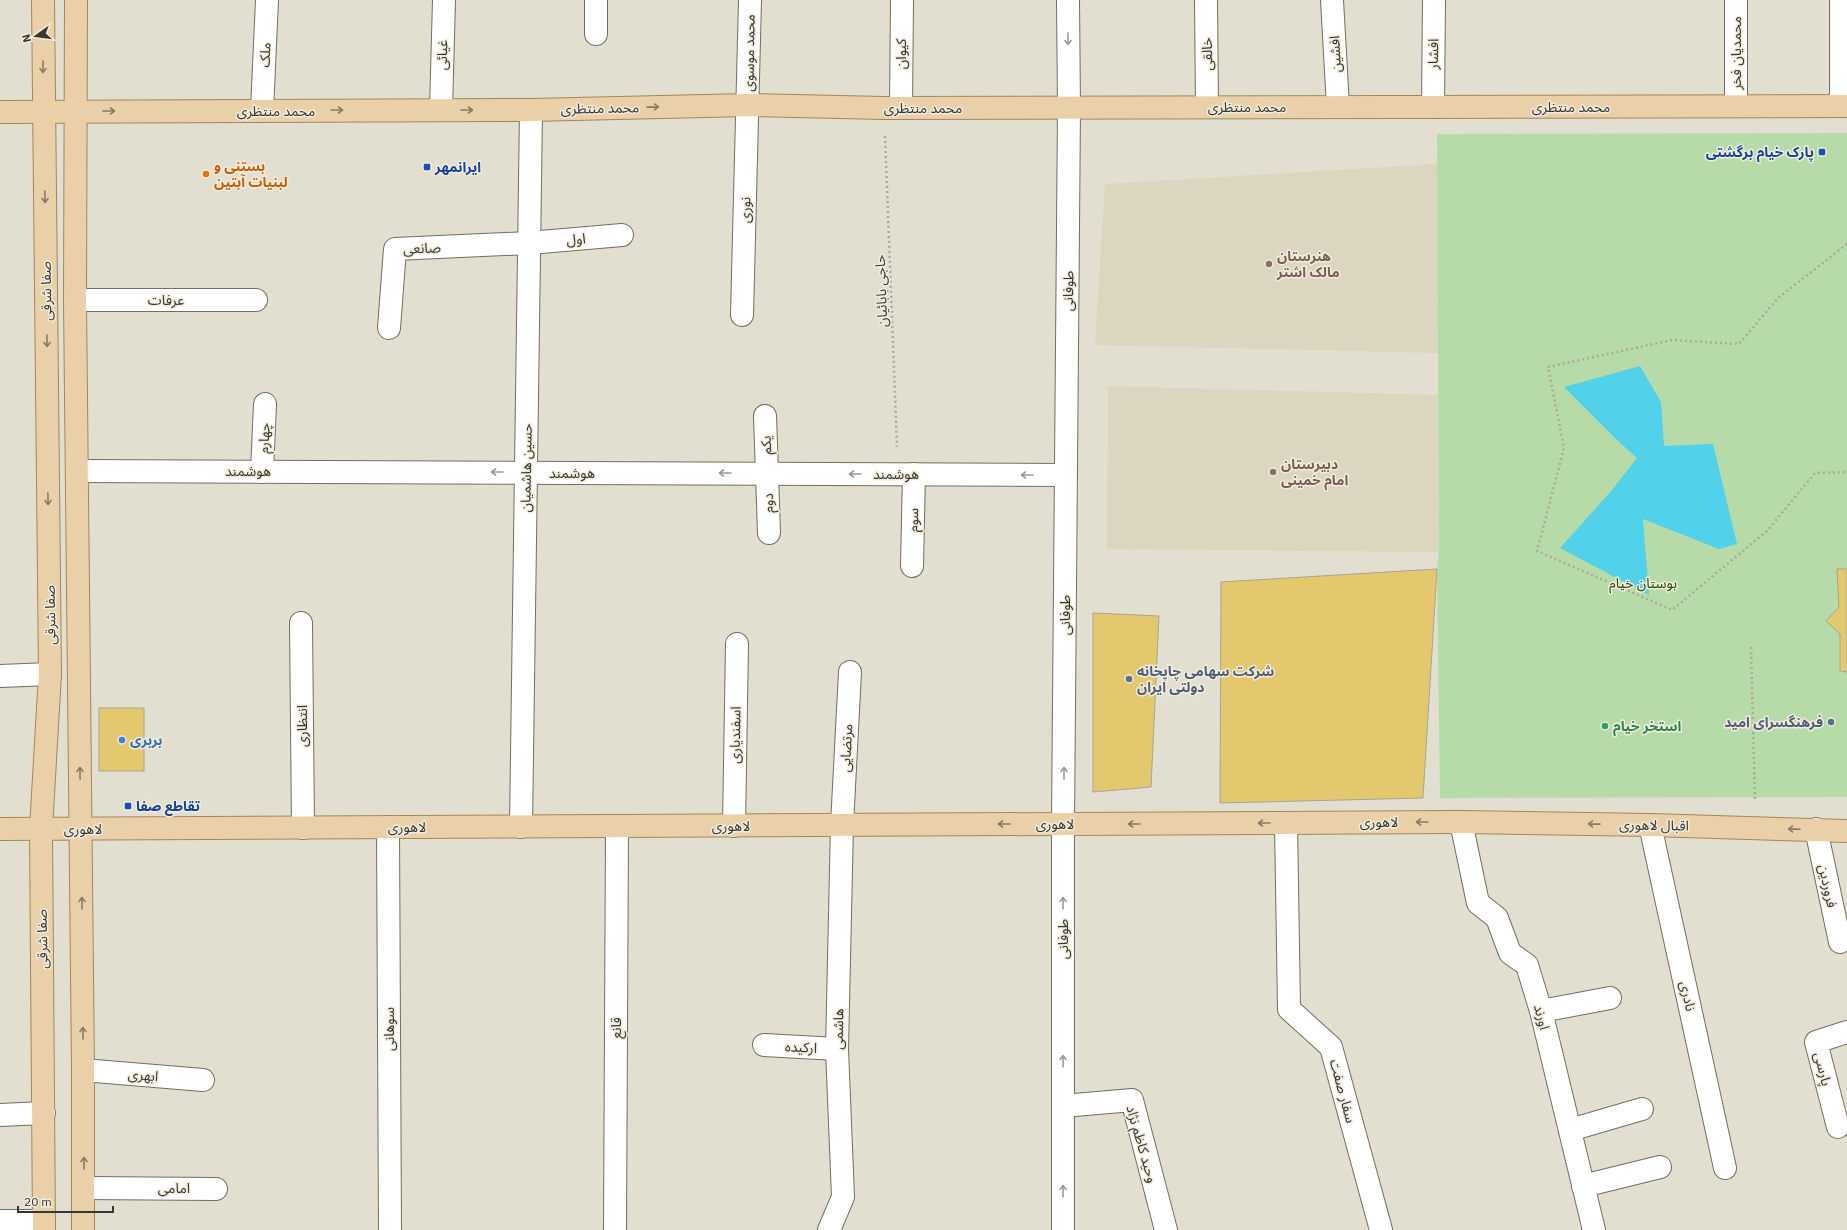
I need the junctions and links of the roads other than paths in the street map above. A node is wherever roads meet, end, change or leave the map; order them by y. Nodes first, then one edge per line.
1 (43, 0) edge
2 (76, 0) edge
3 (267, 0) edge
4 (444, 0) edge
5 (596, 0) edge
6 (750, 0) edge
7 (902, 0) edge
8 (1068, 0) edge
9 (1206, 0) edge
10 (1332, 0) edge
11 (1434, 0) edge
12 (1736, 0) edge
13 (1841, 0) edge
14 (596, 34) dead end
15 (748, 105) junction
16 (1736, 106) junction
17 (1844, 106) edge
18 (1338, 107) junction
19 (1432, 107) junction
20 (892, 108) junction
21 (1069, 108) junction
22 (1207, 108) junction
23 (441, 110) junction
24 (531, 110) junction
25 (76, 111) junction
26 (262, 111) junction
27 (0, 112) edge
28 (44, 112) junction
29 (622, 235) dead end
30 (529, 243) junction
31 (46, 300) junction
32 (75, 300) junction
33 (256, 300) dead end
34 (742, 315) dead end
35 (389, 328) dead end
36 (265, 404) dead end
37 (765, 416) dead end
38 (48, 471) junction
39 (77, 471) junction
40 (262, 472) junction
41 (526, 472) junction
42 (767, 474) junction
43 (906, 474) junction
44 (1066, 475) junction
45 (769, 533) dead end
46 (912, 566) dead end
47 (301, 623) dead end
48 (737, 644) dead end
49 (850, 672) dead end
50 (50, 674) junction
51 (0, 676) edge
52 (1461, 822) junction
53 (1286, 823) junction
54 (1063, 824) junction
55 (842, 825) junction
56 (1650, 825) junction
57 (617, 826) junction
58 (734, 826) junction
59 (521, 827) junction
60 (303, 828) junction
61 (388, 828) junction
62 (0, 829) edge
63 (41, 829) junction
64 (81, 829) junction
65 (1816, 829) junction
66 (1847, 830) edge
67 (1840, 942) dead end
68 (1610, 998) dead end
69 (1541, 1012) junction
70 (1847, 1032) edge
71 (764, 1045) dead end
72 (837, 1049) junction
73 (84, 1070) junction
74 (203, 1080) dead end
75 (1063, 1106) junction
76 (1642, 1109) dead end
77 (44, 1113) junction
78 (0, 1115) edge
79 (1838, 1127) dead end
80 (1570, 1130) junction
81 (1660, 1167) dead end
82 (1725, 1168) dead end
83 (1583, 1186) junction
84 (84, 1188) junction
85 (216, 1189) dead end
86 (0, 1221) edge
87 (44, 1225) edge
88 (83, 1230) edge
89 (390, 1230) edge
90 (615, 1230) edge
91 (829, 1230) edge
92 (1063, 1230) edge
93 (1166, 1230) edge
94 (1381, 1230) edge
95 (1594, 1230) edge

1 -> 28 main road, صفا شرقی
2 - 25 main road, صفا شرقی
3 - 26 street, ملک
4 - 23 street, غیائی
5 - 14 street
6 - 15 street, محمد موسوی
7 - 20 street, کیوان
8 -> 21 street, طوفانی
9 - 22 street, خالقی
10 - 18 street, افشین
11 - 19 street, افشار
12 - 16 street, محمدیان فخر
13 - 17 street
15 - 20 main road, محمد منتظری
24 -> 15 main road, محمد منتظری
15 - 34 street, نوری
16 - 17 main road, محمد منتظری
16 - 19 main road, محمد منتظری
18 - 19 main road, محمد منتظری
18 - 22 main road, محمد منتظری
20 - 21 main road, محمد منتظری
21 - 22 main road, محمد منتظری
21 - 44 street, طوفانی
23 -> 24 main road, محمد منتظری
26 -> 23 main road, محمد منتظری
24 - 30 street, حسین هاشمیان
25 -> 26 main road, محمد منتظری
25 - 28 main road, محمد منتظری
25 - 32 main road, صفا شرقی
27 - 28 main road, محمد منتظری
28 -> 31 main road, صفا شرقی
29 - 30 street, اول
30 - 35 street, صانعی
30 - 41 street, حسین هاشمیان
31 - 32 main road
31 -> 38 main road, صفا شرقی
32 - 33 street, عرفات
32 - 39 main road, صفا شرقی
36 - 40 street, چهارم
37 - 42 street, یکم
38 - 39 main road
38 -> 50 main road, صفا شرقی
39 - 40 street, هوشمند
64 -> 39 main road, صفا شرقی
41 -> 40 street, هوشمند
42 -> 41 street, هوشمند
41 - 59 street, حسین هاشمیان
43 -> 42 street, هوشمند
42 - 45 street, دوم
44 -> 43 street, هوشمند
43 - 46 street, سوم
54 -> 44 street, طوفانی
47 - 60 street, انتظاری
48 - 58 street, اسفندیاری
49 - 55 street, مرتضایی
50 - 51 street
50 - 63 main road, صفا شرقی
52 -> 53 main road, لاهوری
56 -> 52 main road, اقبال لاهوری
52 - 69 street, اورند
53 -> 54 main road, لاهوری
53 - 94 street, سفار صفت
54 -> 55 main road, لاهوری
75 -> 54 street, طوفانی
55 - 58 main road, لاهوری
55 - 72 street, هاشمی
65 -> 56 main road, اقبال لاهوری
56 - 82 street, نادری
57 - 58 main road, لاهوری
57 - 59 main road, لاهوری
57 - 90 street, قانع
59 - 61 main road, لاهوری
60 - 61 main road, لاهوری
60 - 64 main road, لاهوری
61 - 89 street, سوهانی
62 - 63 main road, لاهوری
63 - 64 main road, لاهوری
63 - 77 main road, صفا شرقی
73 -> 64 main road, صفا شرقی
65 - 66 main road, اقبال لاهوری
65 - 67 street, فروردین
68 - 69 street
69 - 80 street, اورند
70 - 79 street, پارسی
71 - 72 street, ارکیده
72 - 91 street, هاشمی
73 - 74 street, ابهری
84 -> 73 main road, صفا شرقی
92 -> 75 street, طوفانی
75 - 93 street, وحید کاظم نژاد
76 - 80 street
77 - 78 street
77 - 87 main road, صفا شرقی
80 - 83 street, اورند
81 - 83 street
83 - 95 street, اورند
84 - 85 street, امامی
84 - 88 main road, صفا شرقی
86 - 87 street

